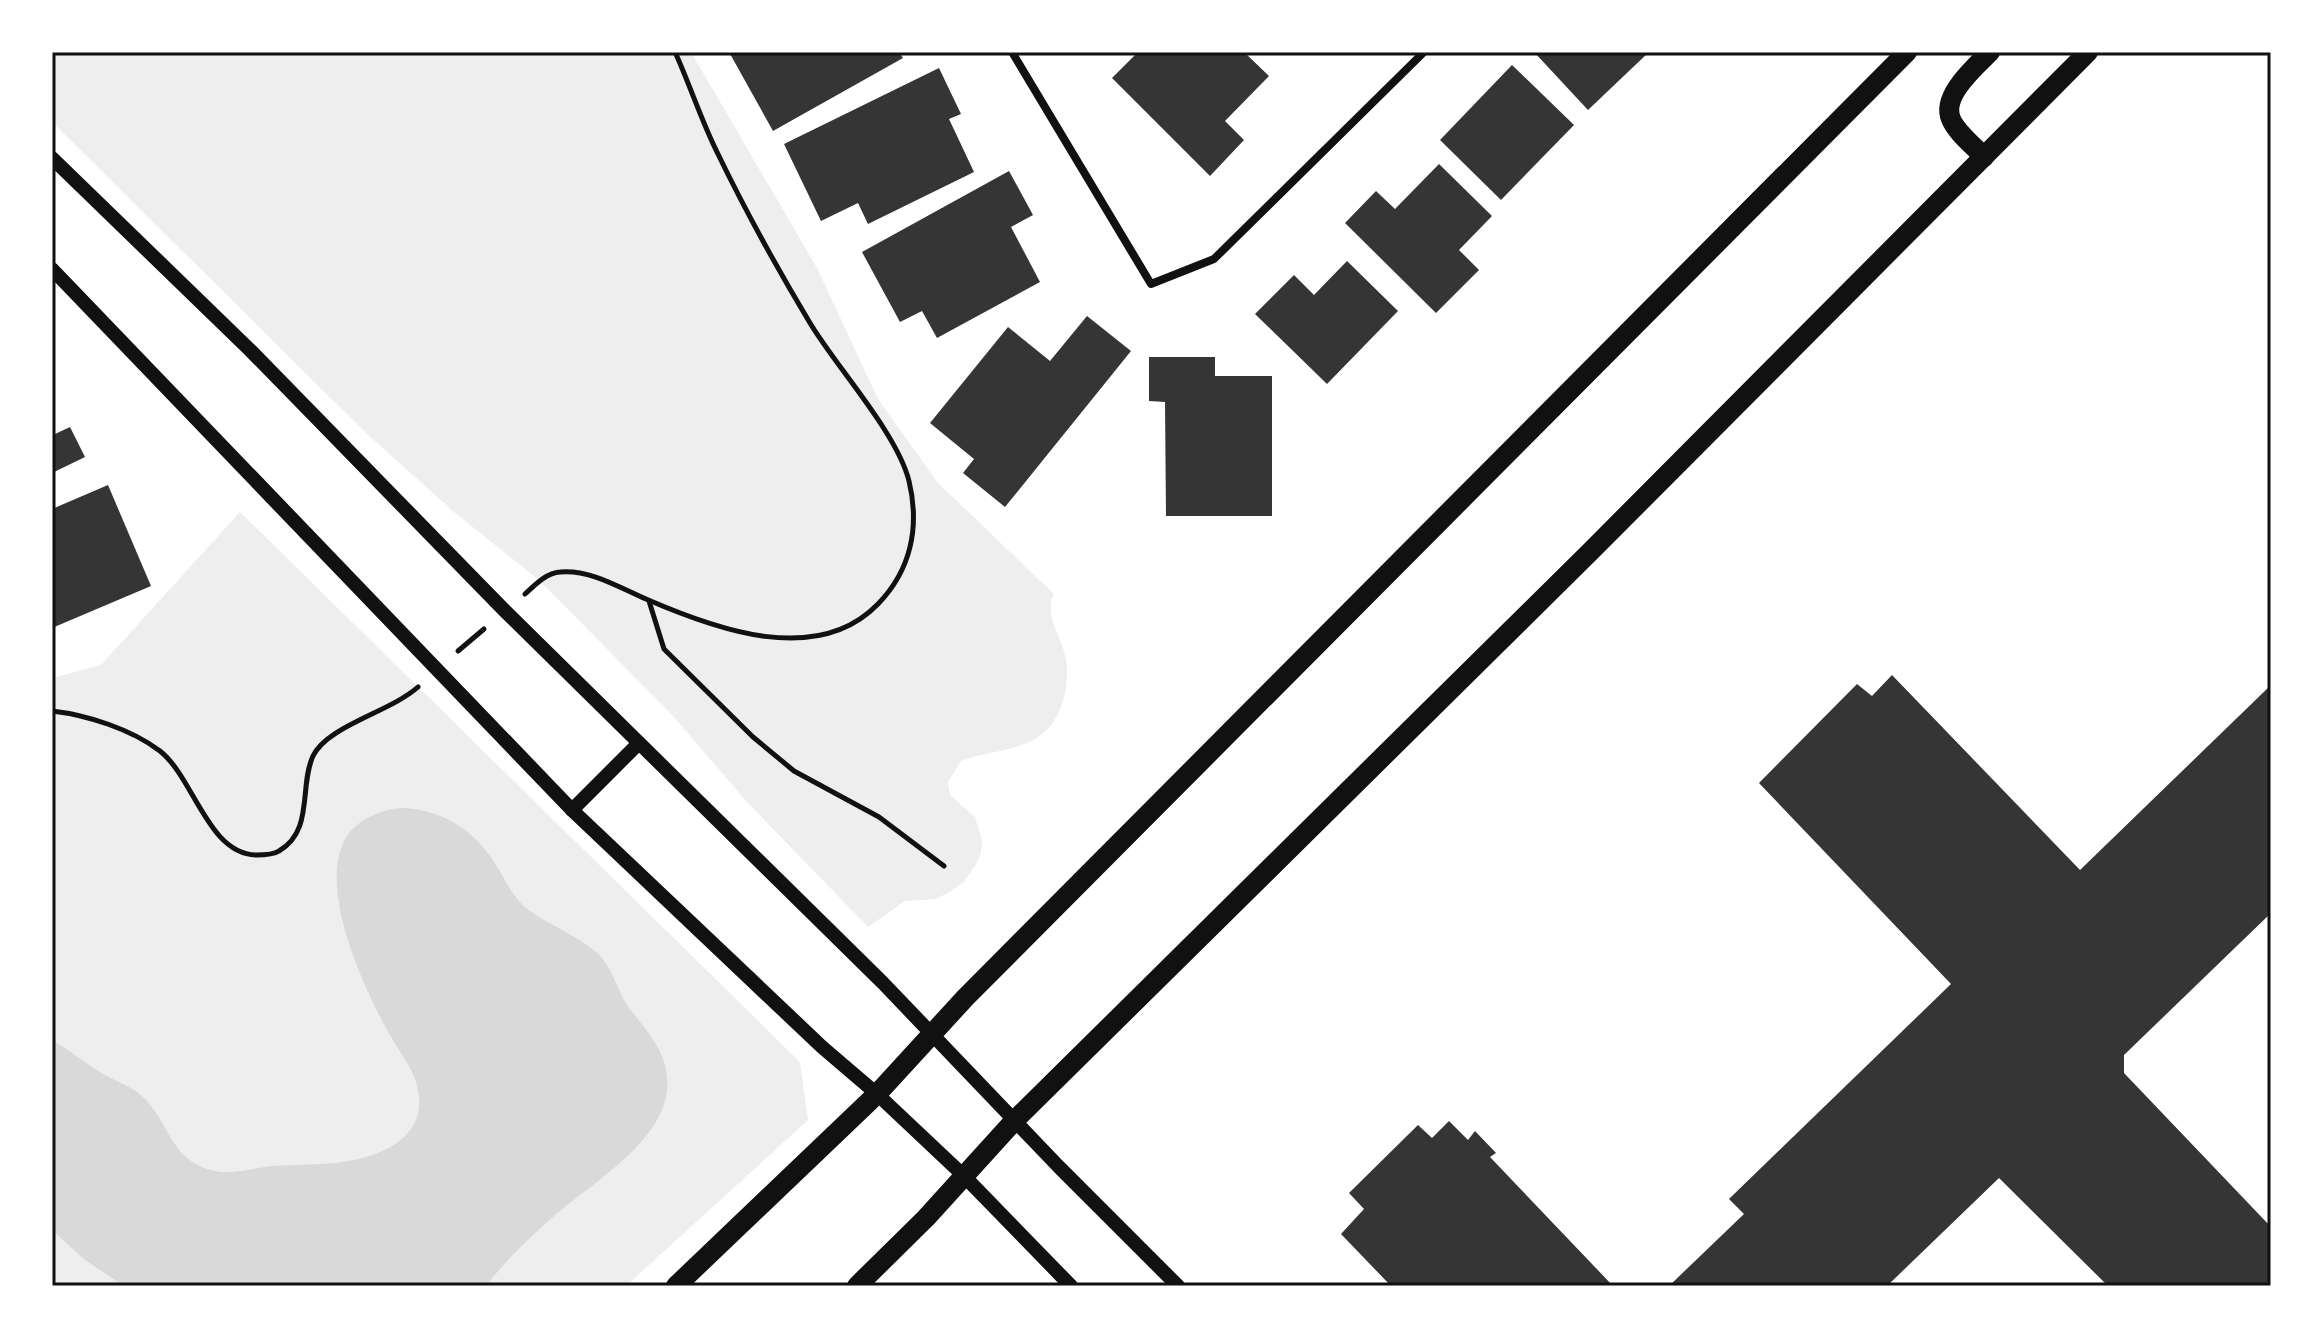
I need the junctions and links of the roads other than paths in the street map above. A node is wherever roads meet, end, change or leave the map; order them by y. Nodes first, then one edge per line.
1 (1012, 52) edge
2 (1424, 52) edge
3 (1907, 52) edge
4 (1990, 52) edge
5 (2088, 52) edge
6 (1984, 157) junction
7 (52, 158) edge
8 (52, 269) edge
9 (639, 743) junction
10 (572, 810) junction
11 (931, 1034) junction
12 (877, 1094) junction
13 (1014, 1121) junction
14 (964, 1176) junction
15 (676, 1286) edge
16 (857, 1286) edge
17 (1071, 1286) edge
18 (1178, 1286) edge

1 - 2 street
3 - 11 main road
4 - 6 main road
5 - 6 main road
6 - 13 main road
7 - 9 street
8 - 10 street
9 - 10 street
9 - 11 street
10 - 12 street
11 - 12 main road
11 - 13 street
12 - 14 street
12 - 15 main road
13 - 14 main road
13 - 18 street
14 - 16 main road
14 - 17 street

